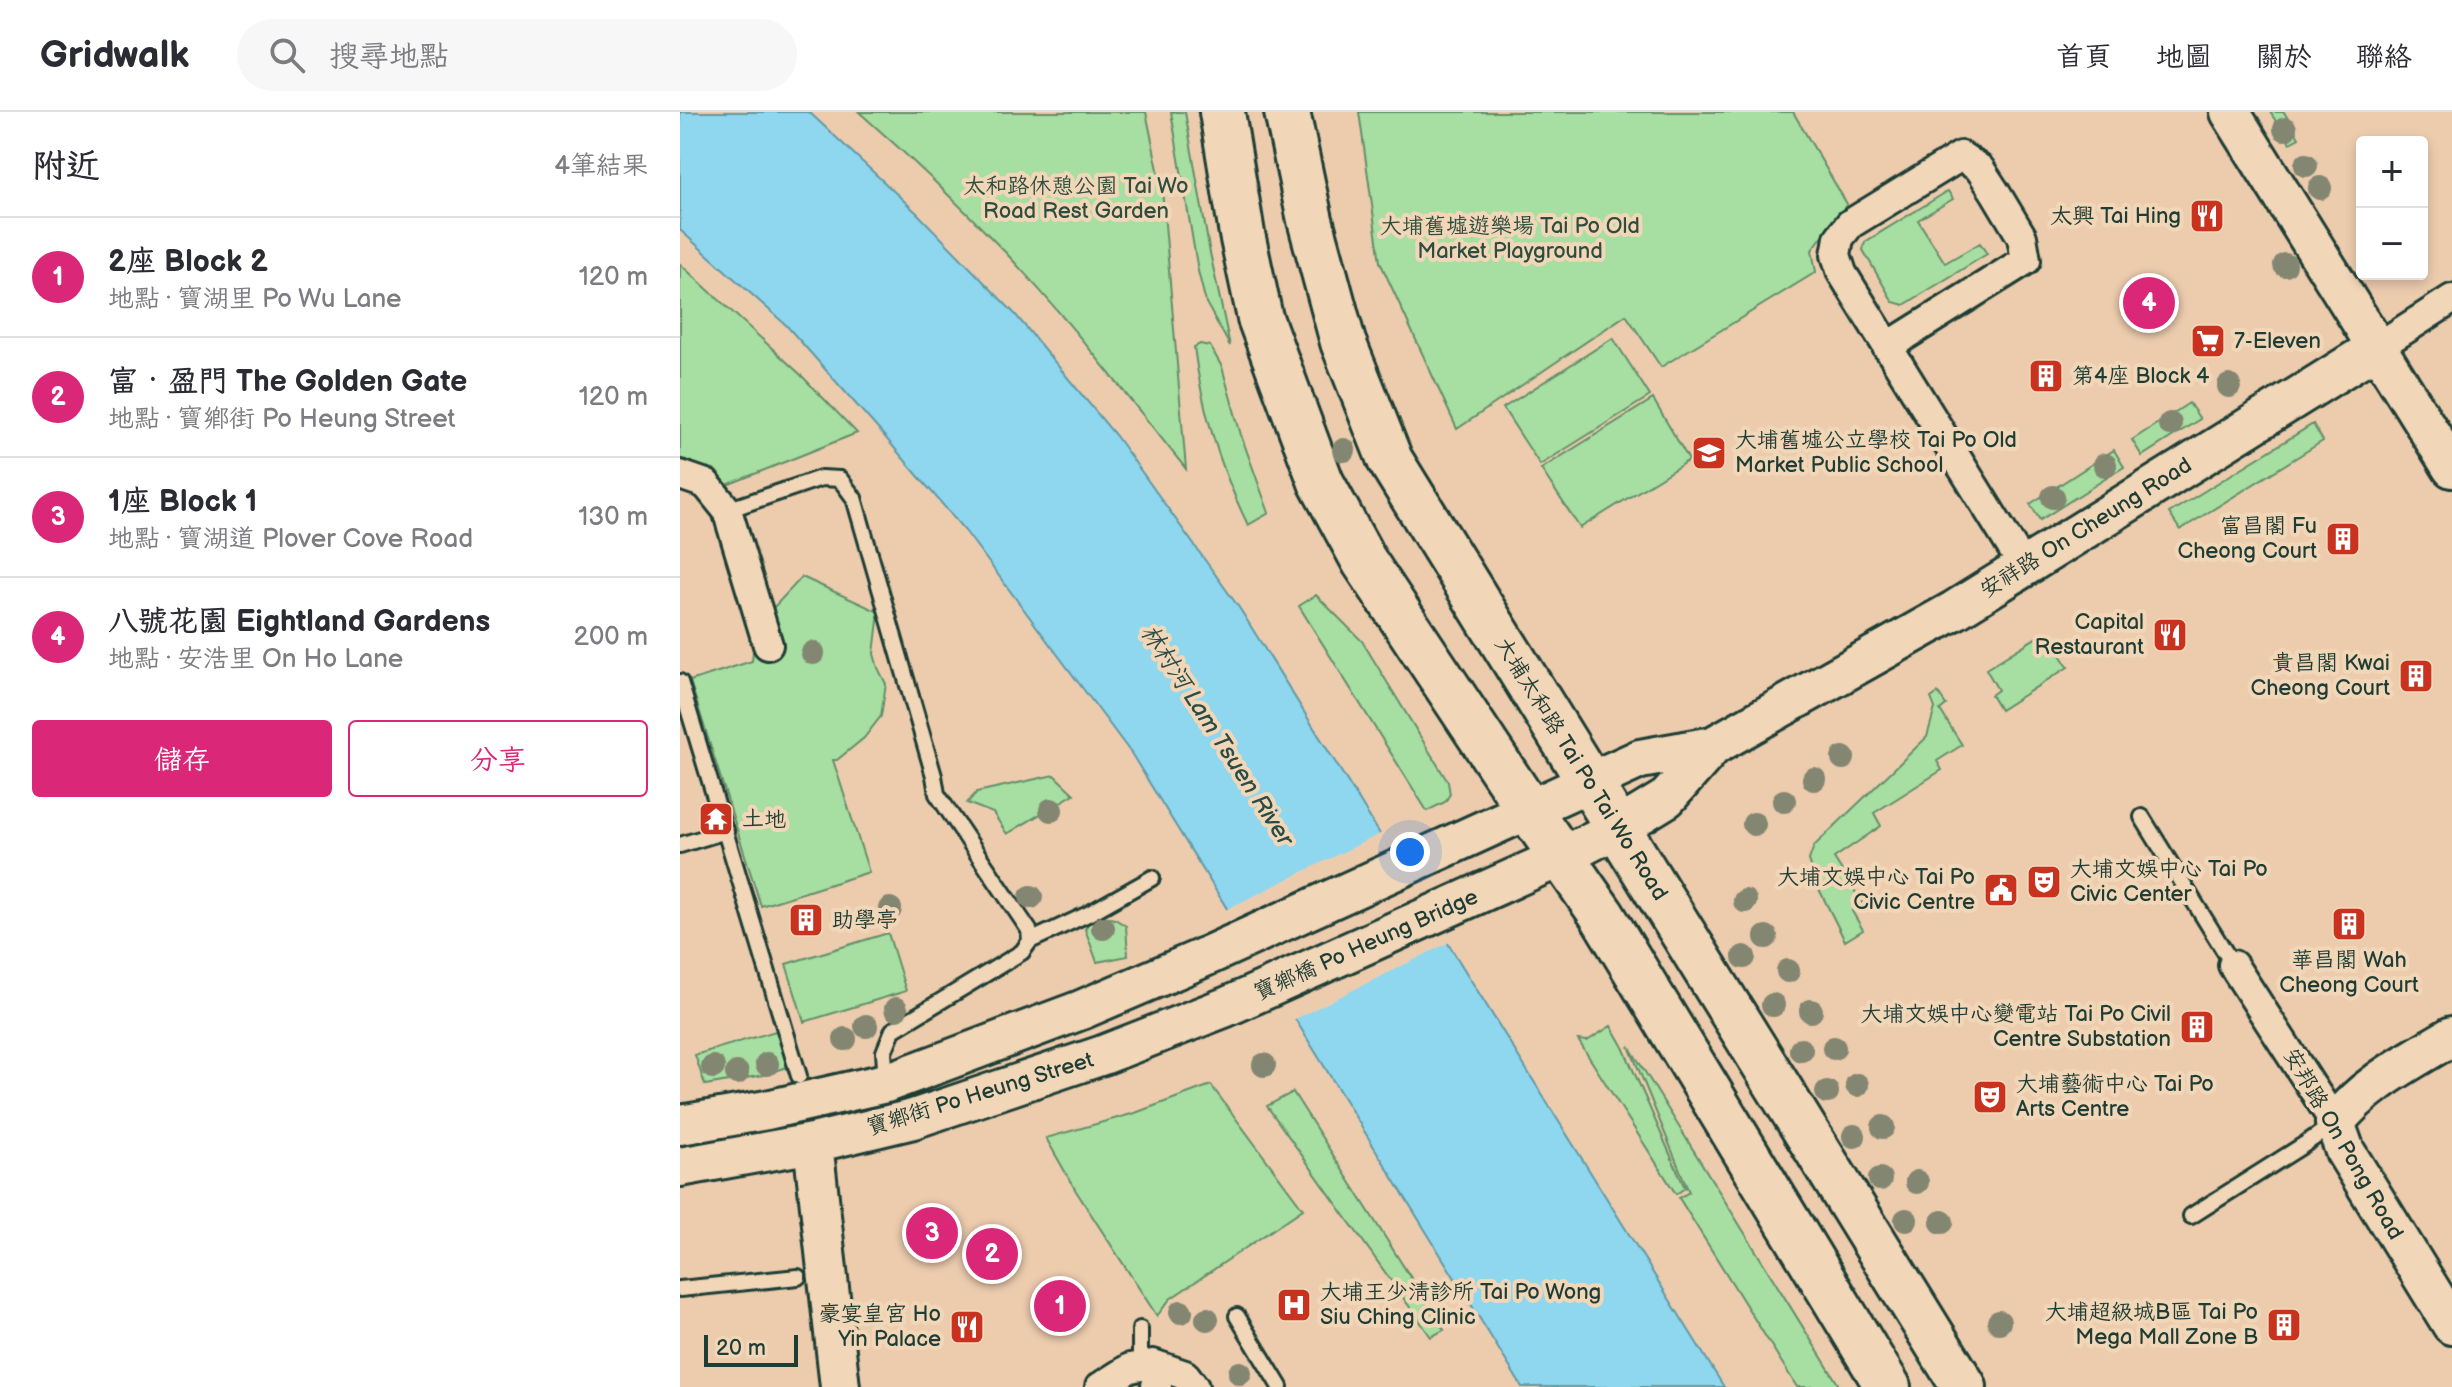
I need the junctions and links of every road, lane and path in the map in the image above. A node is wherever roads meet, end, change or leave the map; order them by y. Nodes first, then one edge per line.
1 (1222, 112) edge
2 (1287, 112) edge
3 (2230, 112) edge
4 (2452, 299) edge
5 (1887, 347) junction
6 (2376, 348) junction
7 (2452, 468) edge
8 (680, 475) edge
9 (727, 510) junction
10 (2024, 567) junction
11 (768, 645) dead end
12 (680, 682) edge
13 (1713, 746) junction
14 (1589, 782) junction
15 (1529, 810) junction
16 (2142, 817) dead end
17 (1618, 828) junction
18 (726, 831) junction
19 (680, 845) edge
20 (1563, 856) junction
21 (1152, 878) dead end
22 (1505, 882) joint
23 (1030, 941) junction
24 (1198, 960) joint
25 (2233, 965) joint
26 (1226, 1007) joint
27 (2452, 1036) edge
28 (799, 1076) dead end
29 (886, 1083) junction
30 (681, 1123) edge
31 (2335, 1123) junction
32 (813, 1143) junction
33 (680, 1167) edge
34 (2191, 1216) dead end
35 (798, 1277) dead end
36 (680, 1289) edge
37 (1237, 1316) dead end
38 (2452, 1325) edge
39 (1140, 1329) dead end
40 (1151, 1380) edge
41 (840, 1387) edge
42 (1100, 1387) edge
43 (1194, 1387) edge
44 (1280, 1387) edge
45 (1888, 1387) edge
46 (1964, 1387) edge

1 - 15 main road
2 - 14 main road, 大埔太和路 Tai Po Tai Wo Road
3 - 6 street
4 - 6 street, 安祥路 On Cheung Road
5 - 5 street
5 - 10 street
6 - 7 street
6 - 10 street, 安祥路 On Cheung Road
8 - 9 street
9 - 11 street
9 - 23 lane
10 - 13 street, 安祥路 On Cheung Road
12 - 18 lane
13 - 14 street, 安祥路 On Cheung Road
13 - 17 street, 安祥路 On Cheung Road
14 - 15 street, 安祥路 On Cheung Road
14 - 17 main road, 大埔太和路 Tai Po Tai Wo Road
15 - 20 main road
15 - 24 street, 安祥路 On Cheung Road
16 - 25 lane
17 - 20 street, 安祥路 On Cheung Road
17 - 46 main road, 大埔太和路 Tai Po Tai Wo Road
18 - 19 lane
18 - 28 lane
20 - 22 street, 安祥路 On Cheung Road
20 - 45 main road
21 - 23 lane
22 - 26 street, 寶鄉橋 Po Heung Bridge
23 - 29 lane
24 - 29 street, 寶鄉街 Po Heung Street
25 - 31 street, 安邦路 On Pong Road
26 - 32 street, 寶鄉街 Po Heung Street
27 - 31 street
29 - 30 street, 寶鄉街 Po Heung Street
31 - 34 lane
31 - 38 street, 安邦路 On Pong Road
32 - 33 street, 寶鄉街 Po Heung Street
32 - 41 street
35 - 36 lane
37 - 44 lane
39 - 40 lane
40 - 42 street
40 - 43 street

